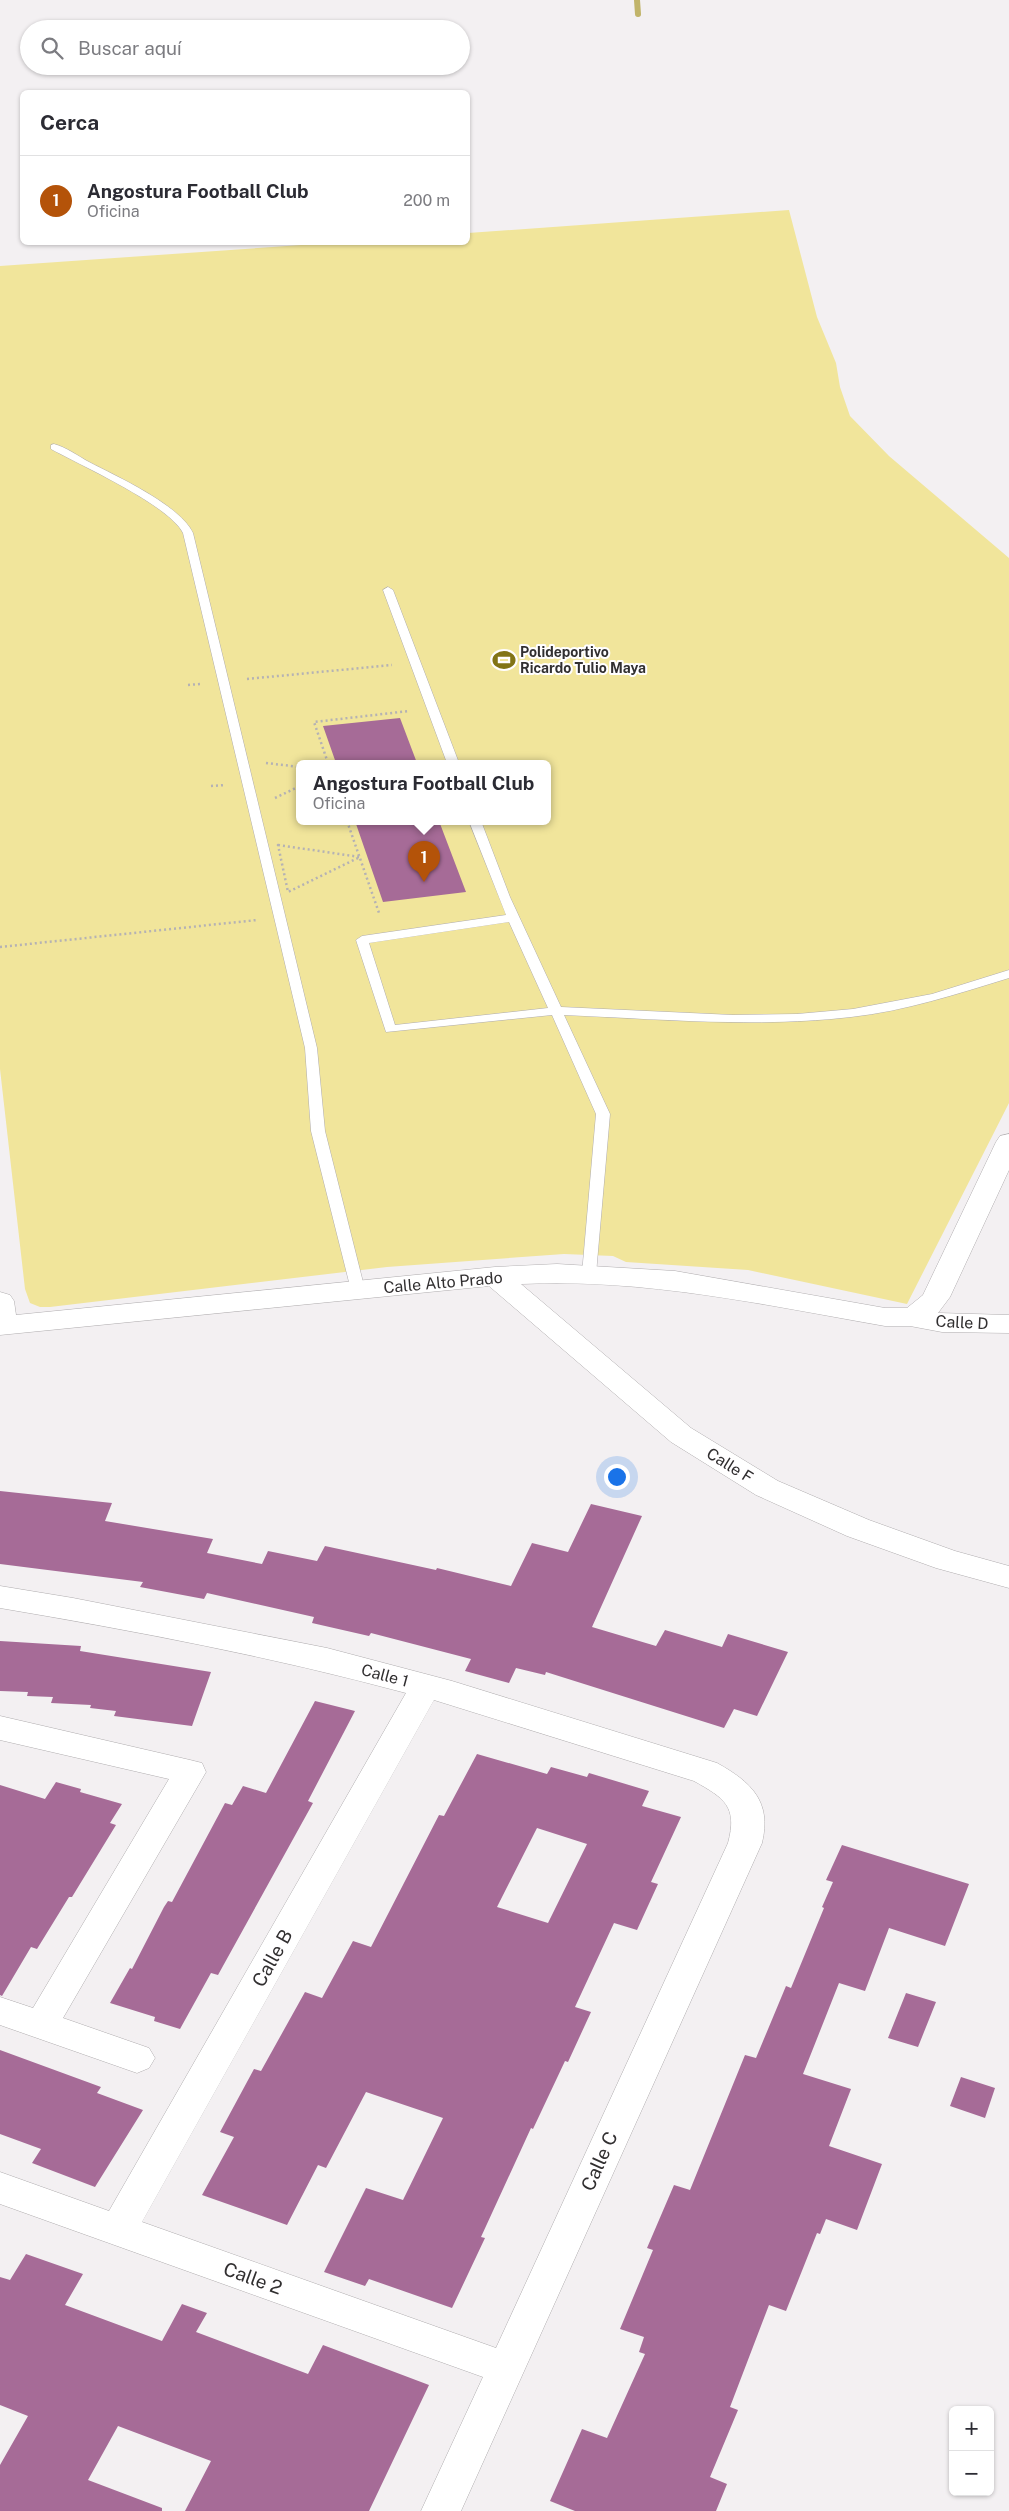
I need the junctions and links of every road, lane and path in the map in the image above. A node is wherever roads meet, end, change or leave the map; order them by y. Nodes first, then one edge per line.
1 (54, 447) dead end
2 (388, 590) dead end
3 (415, 662) junction
4 (222, 682) junction
5 (188, 685) dead end
6 (432, 709) junction
7 (327, 760) edge
8 (452, 760) edge
9 (259, 762) dead end
10 (296, 767) edge
11 (296, 788) edge
12 (268, 802) dead end
13 (349, 825) edge
14 (477, 825) edge
15 (278, 845) dead end
16 (360, 857) junction
17 (288, 892) dead end
18 (388, 912) dead end
19 (280, 918) junction
20 (513, 918) junction
21 (0, 947) edge
22 (1009, 974) edge
23 (556, 1011) junction
24 (1009, 1142) edge
25 (590, 1274) junction
26 (495, 1276) junction
27 (358, 1290) junction
28 (885, 1317) joint
29 (1, 1318) edge
30 (914, 1318) junction
31 (1009, 1324) edge
32 (1009, 1577) edge
33 (0, 1597) edge
34 (426, 1686) junction
35 (0, 1728) edge
36 (748, 1810) joint
37 (0, 2010) edge
38 (41, 2025) junction
39 (137, 2058) dead end
40 (0, 2188) edge
41 (118, 2230) junction
42 (505, 2368) junction
43 (441, 2511) edge

1 - 4 lane
2 - 3 lane
3 - 4 path
3 - 6 lane
4 - 5 path
4 - 19 lane
6 - 7 path
6 - 8 lane
9 - 10 path
11 - 12 path
13 - 16 path
14 - 20 lane
15 - 16 path
16 - 17 path
16 - 18 path
19 - 21 path
19 - 27 lane
20 - 23 lane
20 - 23 lane
22 - 23 lane
23 - 25 lane
24 - 30 street
25 - 26 street, Calle Alto Prado
25 - 28 street, Calle Alto Prado
26 - 27 street, Calle Alto Prado
26 - 32 street, Calle F
27 - 29 street, Calle Alto Prado
28 - 30 street, Calle D
30 - 31 street, Calle D
33 - 34 street, Calle 1
34 - 36 street, Calle 1
34 - 41 street, Calle B
35 - 38 street
36 - 42 street, Calle C
37 - 38 street
38 - 39 street
40 - 41 street, Calle 2
41 - 42 street, Calle 2
42 - 43 street, Calle C

